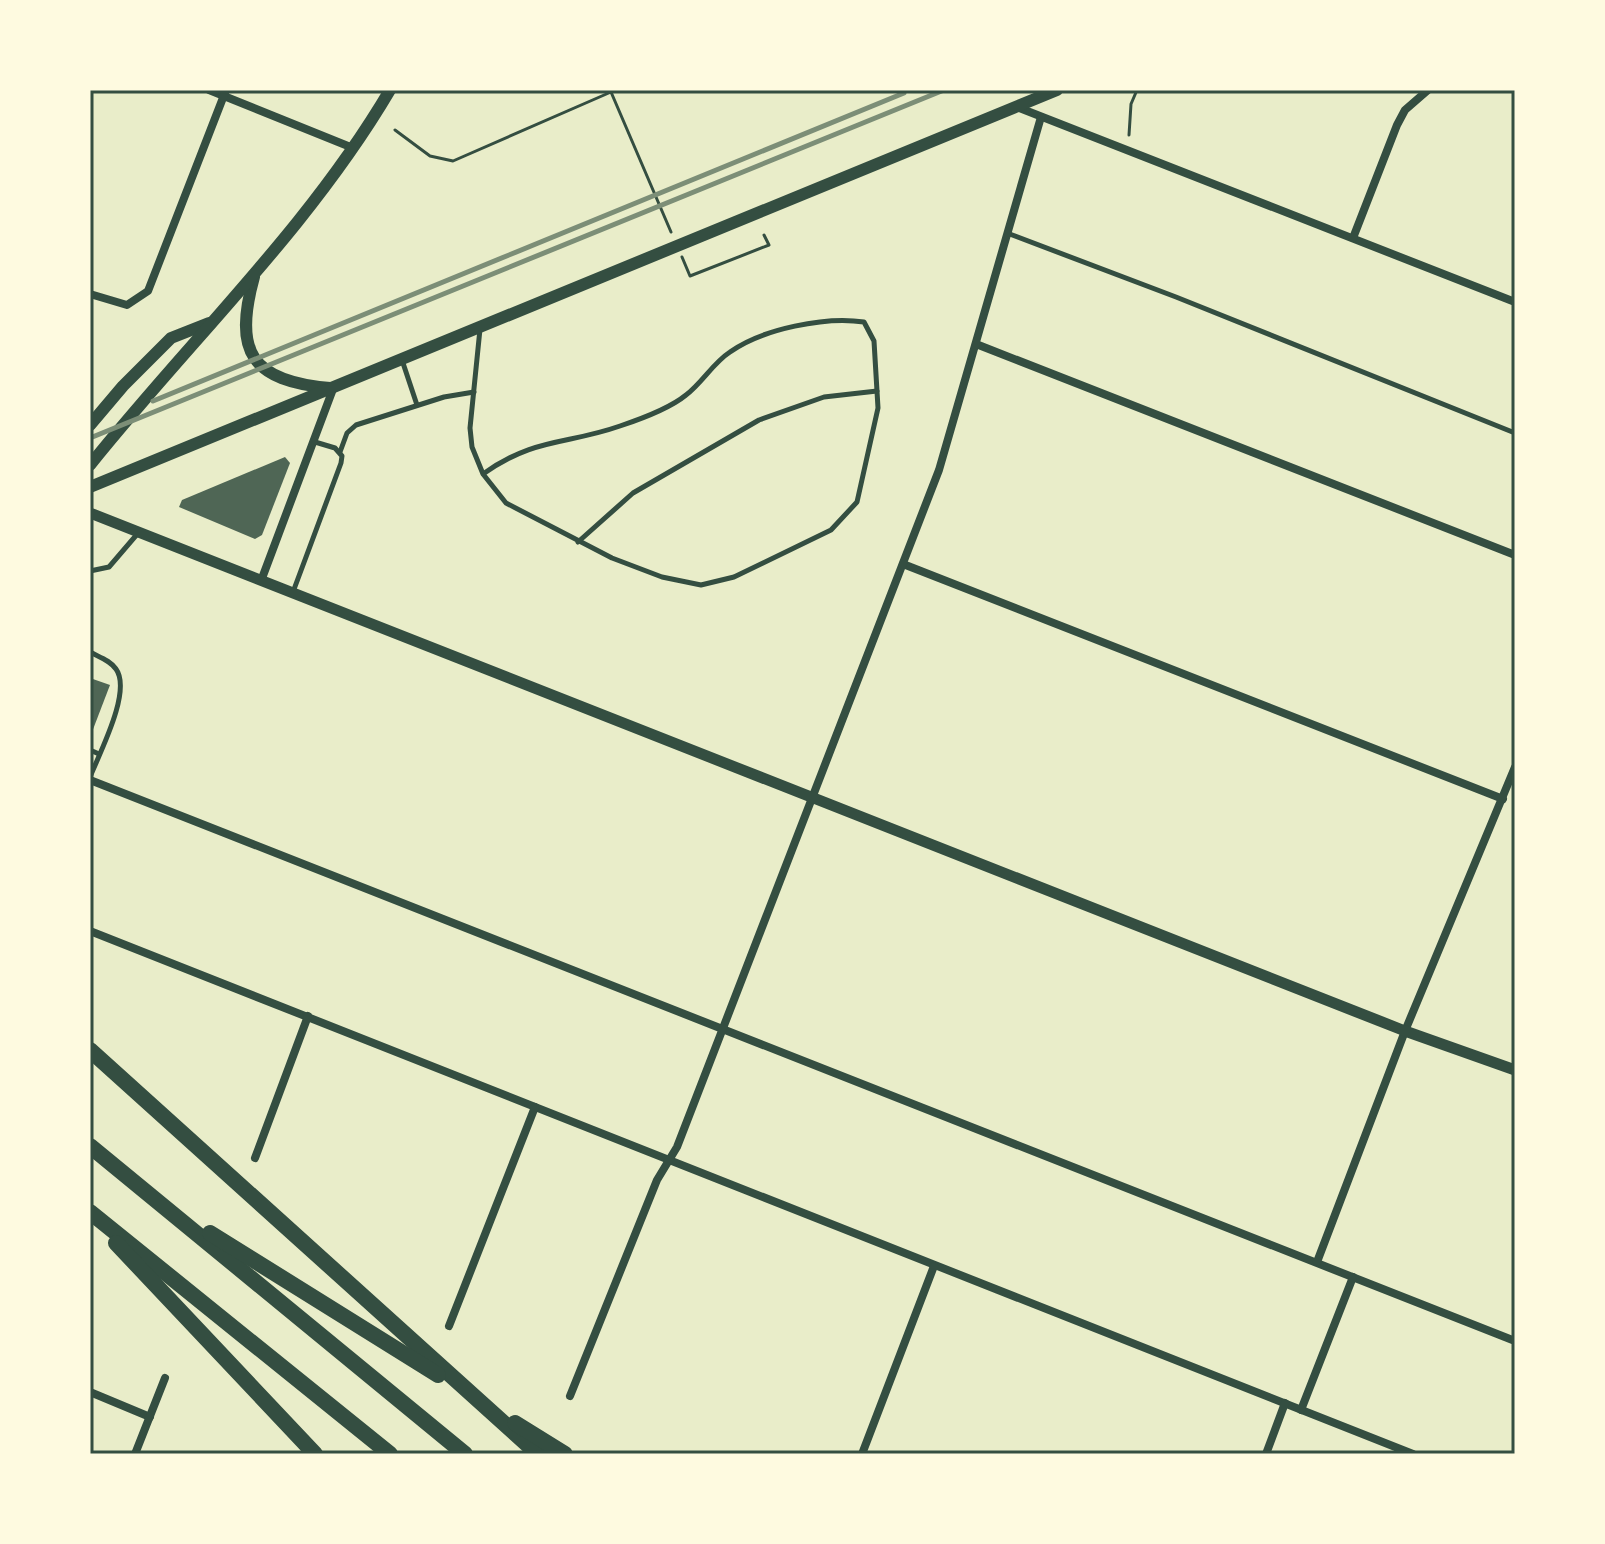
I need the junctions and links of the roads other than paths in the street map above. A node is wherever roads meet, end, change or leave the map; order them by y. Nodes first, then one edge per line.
1 (209, 90) edge
2 (390, 90) edge
3 (1057, 90) edge
4 (1428, 90) edge
5 (225, 93) edge
6 (1016, 107) junction
7 (1041, 117) junction
8 (353, 148) junction
9 (1007, 233) junction
10 (1353, 238) junction
11 (255, 274) junction
12 (90, 294) edge
13 (1515, 302) edge
14 (209, 323) junction
15 (481, 328) junction
16 (976, 344) junction
17 (402, 360) junction
18 (333, 389) junction
19 (877, 391) junction
20 (474, 392) junction
21 (417, 405) junction
22 (90, 425) edge
23 (1515, 433) edge
24 (315, 442) junction
25 (340, 452) junction
26 (90, 465) edge
27 (483, 474) junction
28 (90, 487) edge
29 (90, 513) edge
30 (139, 532) junction
31 (578, 542) junction
32 (1515, 555) edge
33 (903, 564) junction
34 (90, 571) edge
35 (261, 581) junction
36 (292, 593) junction
37 (90, 652) edge
38 (90, 750) edge
39 (99, 754) junction
40 (1515, 767) edge
41 (90, 778) edge
42 (812, 798) junction
43 (1503, 799) junction
44 (90, 931) edge
45 (308, 1016) junction
46 (722, 1030) junction
47 (1405, 1031) junction
48 (90, 1050) edge
49 (1515, 1073) edge
50 (535, 1107) junction
51 (90, 1146) edge
52 (255, 1158) dead end
53 (668, 1162) junction
54 (154, 1198) junction
55 (90, 1214) edge
56 (1317, 1262) junction
57 (934, 1266) junction
58 (1353, 1277) junction
59 (449, 1326) dead end
60 (1515, 1341) edge
61 (165, 1378) dead end
62 (90, 1392) edge
63 (570, 1396) dead end
64 (1285, 1403) junction
65 (1301, 1410) junction
66 (150, 1417) junction
67 (135, 1454) edge
68 (315, 1454) edge
69 (390, 1454) edge
70 (465, 1454) edge
71 (538, 1454) edge
72 (565, 1454) edge
73 (862, 1454) edge
74 (1266, 1454) edge
75 (1413, 1454) edge

1 - 5 street
2 - 8 main road
3 - 6 main road
4 - 10 street
5 - 8 street
5 - 12 street
6 - 7 street
6 - 15 main road
7 - 9 street
7 - 10 street
8 - 11 main road
9 - 16 street
9 - 23 lane
10 - 13 street
11 - 14 main road
11 - 18 main road
14 - 22 main road
14 - 26 main road
15 - 17 main road
15 - 20 lane
16 - 32 street
16 - 33 street
17 - 18 main road
17 - 21 lane
18 - 24 street
18 - 28 main road
19 - 27 lane
19 - 31 lane
19 - 31 lane
20 - 21 lane
20 - 27 lane
21 - 25 lane
24 - 25 lane
24 - 35 street
25 - 36 lane
27 - 31 lane
29 - 30 street
30 - 34 lane
30 - 35 street
33 - 42 street
33 - 43 street
35 - 36 street
36 - 42 street
37 - 39 lane
38 - 39 lane
39 - 41 lane
40 - 43 street
41 - 46 street
42 - 46 street
42 - 47 street
43 - 47 street
44 - 45 street
45 - 50 street
45 - 52 street
46 - 53 street
46 - 56 street
47 - 49 street
47 - 56 street
48 - 71 highway
50 - 53 street
50 - 59 street
51 - 54 highway
53 - 57 street
53 - 63 street
54 - 70 highway
54 - 72 highway
55 - 68 highway
55 - 69 highway
56 - 58 street
57 - 64 street
57 - 73 street
58 - 60 street
58 - 65 street
61 - 66 street
62 - 66 street
64 - 65 street
64 - 74 street
65 - 75 street
66 - 67 street

